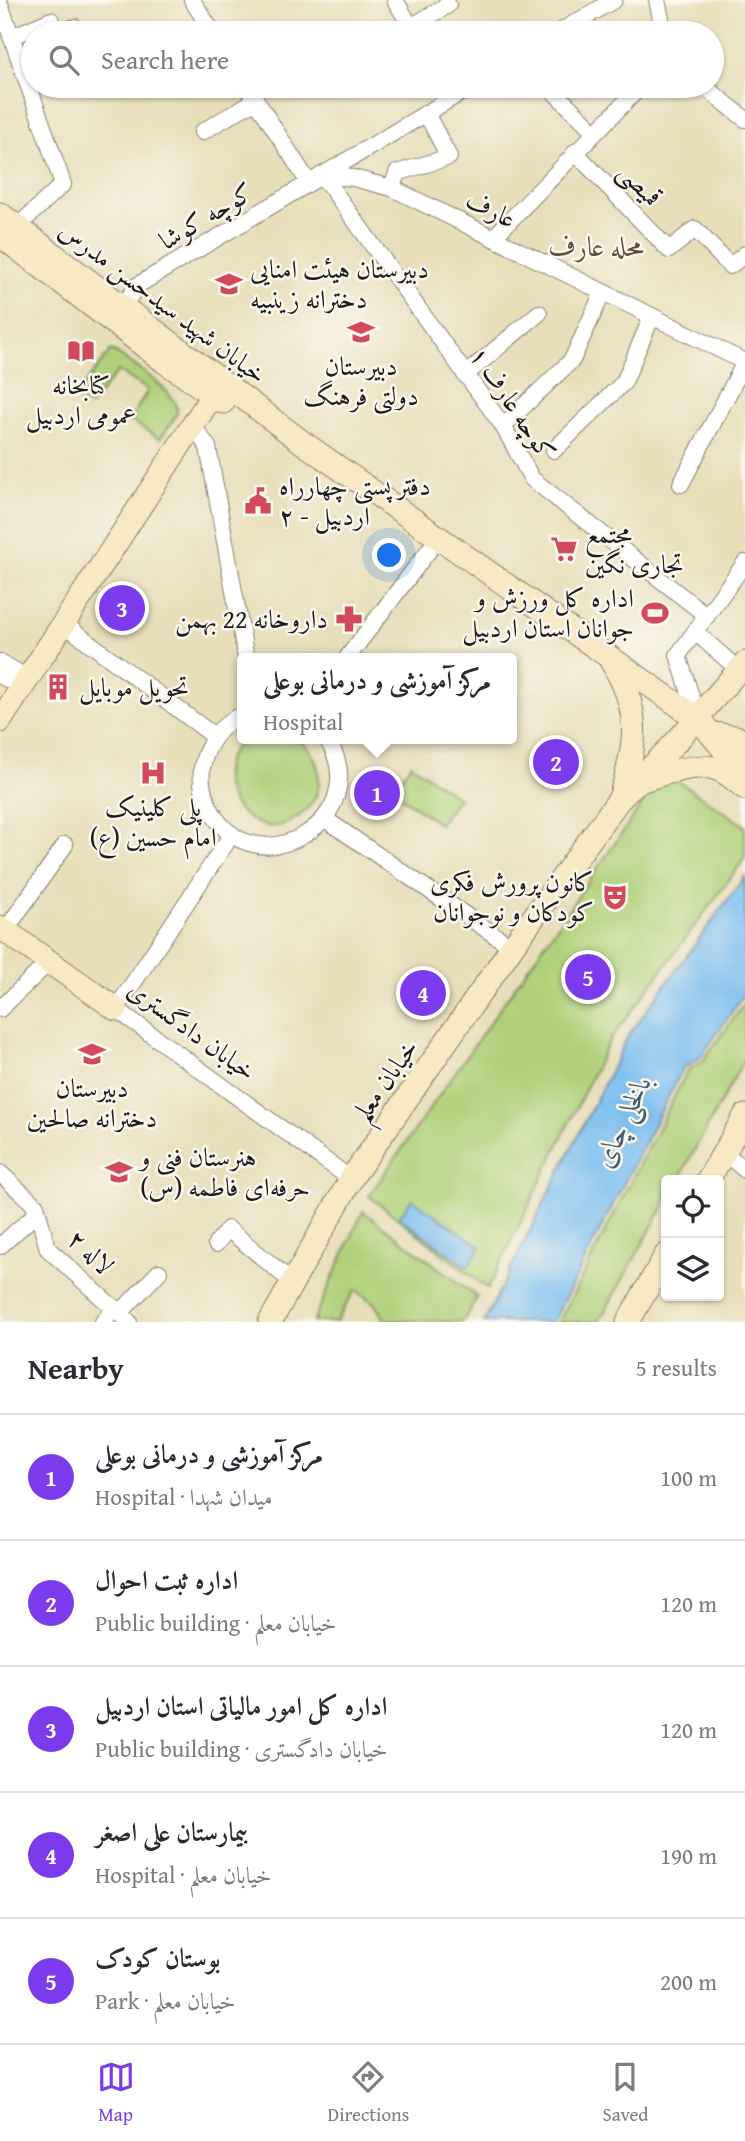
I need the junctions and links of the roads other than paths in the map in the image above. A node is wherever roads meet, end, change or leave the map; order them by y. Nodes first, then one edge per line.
1 (395, 0) edge
2 (614, 0) edge
3 (657, 0) edge
4 (200, 3) edge
5 (0, 4) edge
6 (448, 5) dead end
7 (208, 21) edge
8 (407, 21) edge
9 (421, 21) edge
10 (578, 21) edge
11 (661, 21) edge
12 (21, 33) edge
13 (11, 37) junction
14 (21, 65) edge
15 (33, 98) edge
16 (452, 98) edge
17 (560, 98) edge
18 (629, 98) edge
19 (719, 98) edge
20 (256, 100) joint
21 (426, 113) junction
22 (745, 119) edge
23 (202, 132) dead end
24 (595, 132) junction
25 (575, 152) junction
26 (315, 179) junction
27 (392, 188) junction
28 (5, 225) edge
29 (493, 238) junction
30 (745, 254) edge
31 (603, 292) junction
32 (122, 307) junction
33 (539, 313) dead end
34 (652, 316) junction
35 (745, 362) edge
36 (465, 375) junction
37 (217, 388) junction
38 (236, 411) junction
39 (503, 426) junction
40 (198, 433) junction
41 (292, 434) junction
42 (554, 450) dead end
43 (172, 461) junction
44 (681, 484) dead end
45 (439, 537) junction
46 (745, 563) edge
47 (707, 616) junction
48 (64, 624) junction
49 (695, 632) junction
50 (245, 653) edge
51 (351, 653) edge
52 (607, 655) junction
53 (0, 663) edge
54 (742, 666) edge
55 (0, 675) edge
56 (25, 683) junction
57 (237, 717) edge
58 (0, 720) edge
59 (705, 726) junction
60 (214, 736) junction
61 (745, 743) edge
62 (330, 744) edge
63 (745, 769) edge
64 (637, 783) junction
65 (745, 788) edge
66 (618, 802) junction
67 (325, 819) junction
68 (232, 834) junction
69 (65, 845) dead end
70 (2, 929) edge
71 (512, 947) junction
72 (48, 963) junction
73 (0, 1009) edge
74 (116, 1009) junction
75 (745, 1115) edge
76 (724, 1152) junction
77 (745, 1170) edge
78 (0, 1173) edge
79 (711, 1175) edge
80 (351, 1179) junction
81 (37, 1209) junction
82 (216, 1244) dead end
83 (0, 1246) edge
84 (661, 1264) edge
85 (159, 1272) dead end
86 (291, 1281) junction
87 (122, 1314) edge
88 (103, 1322) edge
89 (270, 1322) edge
90 (628, 1322) edge

1 - 8 street
2 - 10 street
3 - 11 street
4 - 7 street
5 - 13 street
6 - 9 street
12 - 13 street
13 - 14 street
15 - 28 street
16 - 21 street, کوچه کوشا
17 - 24 street
18 - 24 street
19 - 22 street
20 - 23 street
20 - 26 street, کوچه عارف ۱
21 - 26 street, کوچه کوشا
21 - 27 street
24 - 25 street
25 - 29 street
25 - 30 street, قمیصی
26 - 27 street, عارف
26 - 32 street, کوچه کوشا
26 - 36 street, کوچه عارف ۱
27 - 29 street, عارف
28 - 32 main road, خیابان شهید سیدحسن مدرس
28 - 37 main road, خیابان شهید سیدحسن مدرس
29 - 31 street, عارف
31 - 34 street, عارف
31 - 39 street
32 - 37 main road, خیابان شهید سیدحسن مدرس
33 - 36 street
34 - 35 street, عارف
34 - 42 street
35 - 44 street
36 - 39 street, کوچه عارف ۱
37 - 38 main road, خیابان شهید سیدحسن مدرس
37 - 41 main road, خیابان شهید سیدحسن مدرس
37 - 43 main road
38 - 40 main road
38 - 41 main road, خیابان شهید سیدحسن مدرس
39 - 47 street, کوچه عارف ۱
40 - 43 main road
40 - 50 street
41 - 45 main road, خیابان شهید سیدحسن مدرس
43 - 48 main road
45 - 51 street
45 - 52 main road, خیابان شهید سیدحسن مدرس
46 - 47 street
47 - 49 street
48 - 56 main road
48 - 60 street
49 - 54 street
49 - 59 street
52 - 59 main road, خیابان شهید سیدحسن مدرس
52 - 66 main road
53 - 56 street
54 - 59 main road, خیابان معلم
55 - 56 street
56 - 58 main road
57 - 60 street
59 - 61 main road
59 - 63 main road
59 - 64 main road, خیابان معلم
60 - 68 street
62 - 67 street
64 - 65 main road
64 - 66 main road, خیابان معلم
66 - 71 main road, خیابان معلم
67 - 68 street
67 - 71 street
68 - 74 street
69 - 70 street
70 - 72 main road, خیابان دادگستری
71 - 80 main road, خیابان معلم
72 - 73 street
72 - 74 main road, خیابان دادگستری
74 - 80 street, خیابان دادگستری
75 - 76 main road
76 - 77 street
76 - 79 main road
78 - 81 street
80 - 86 main road, خیابان معلم
81 - 83 street
81 - 87 street, لاله ۲
82 - 86 street
84 - 90 main road
85 - 87 street
86 - 89 main road, خیابان معلم
87 - 88 street

